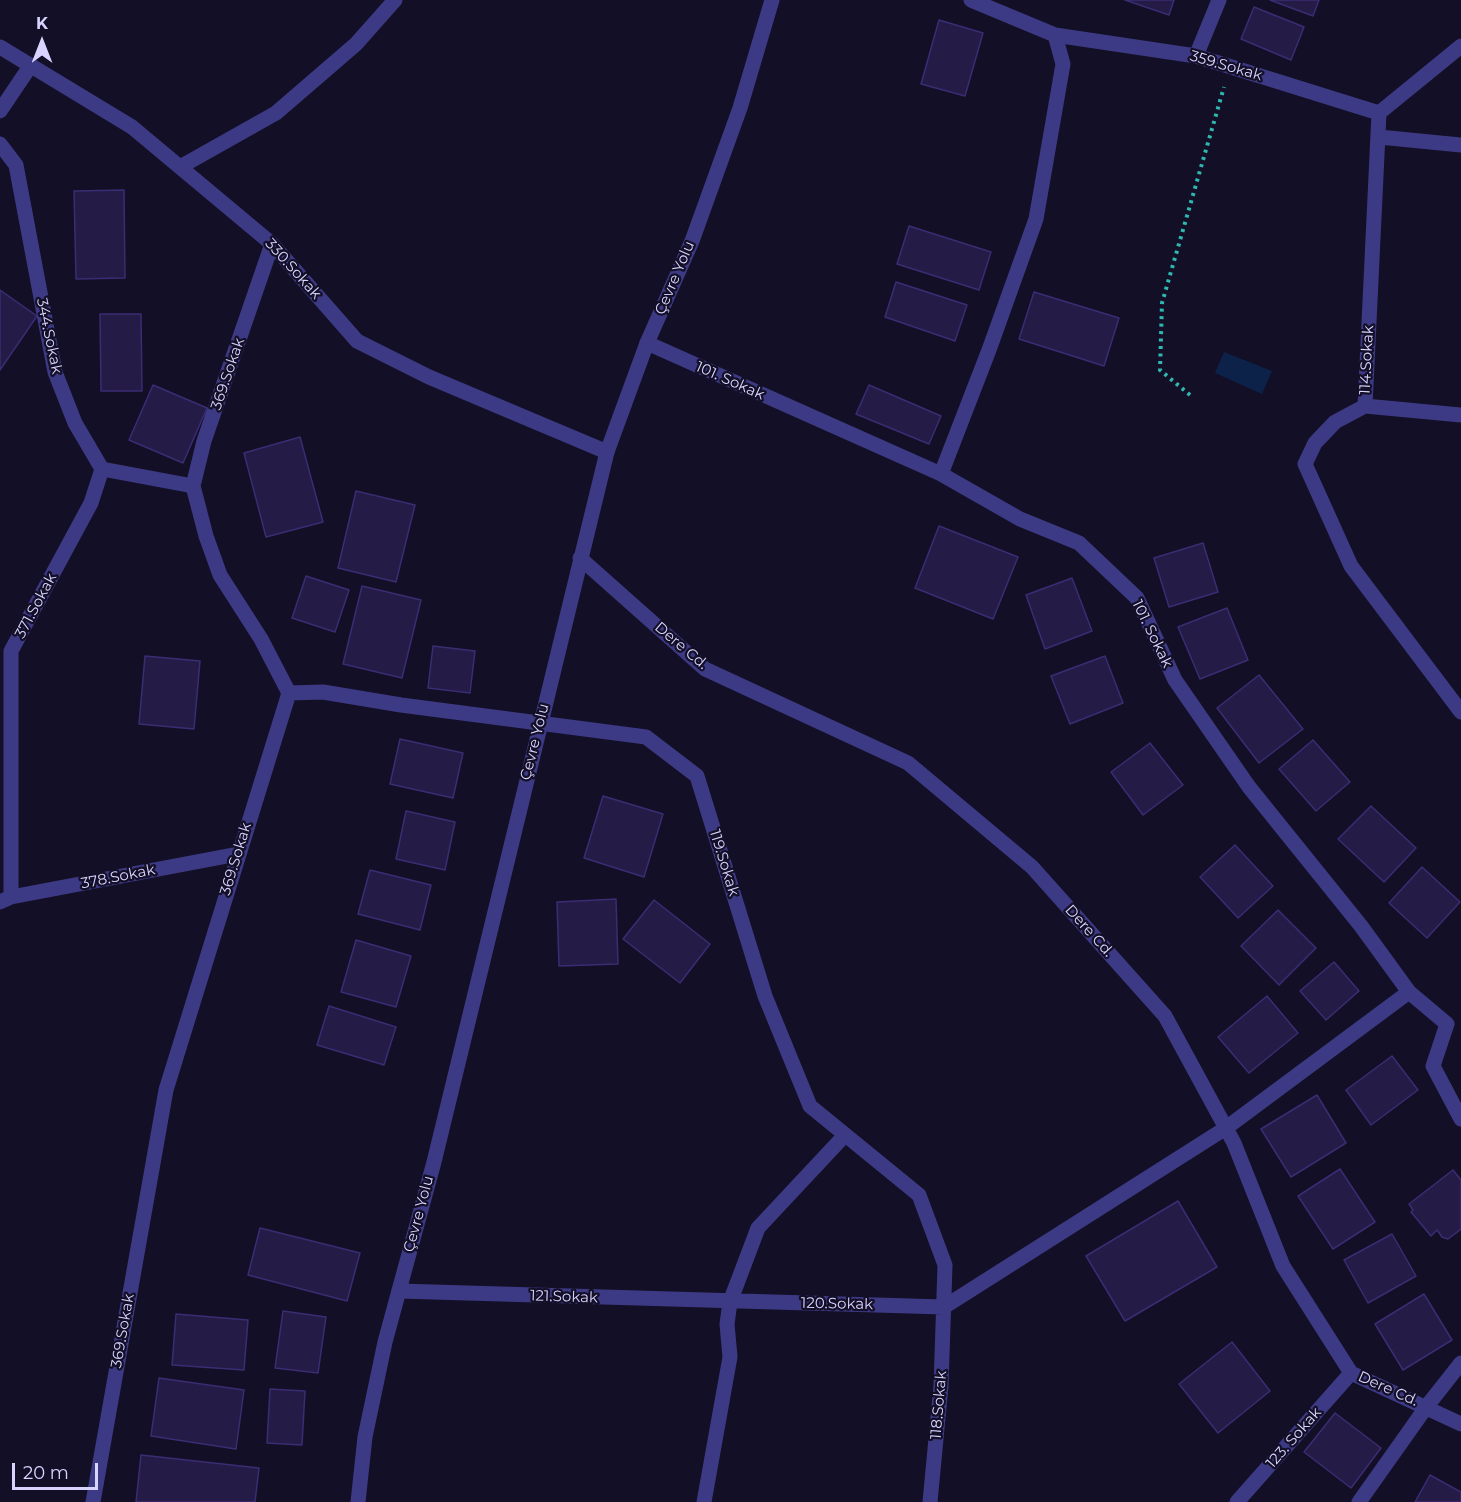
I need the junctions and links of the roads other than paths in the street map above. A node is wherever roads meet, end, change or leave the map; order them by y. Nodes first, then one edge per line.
1 (395, 0) edge
2 (772, 0) edge
3 (971, 0) edge
4 (1219, 0) edge
5 (1055, 35) junction
6 (1461, 46) edge
7 (0, 47) edge
8 (1196, 56) junction
9 (31, 65) junction
10 (0, 111) edge
11 (1379, 113) junction
12 (1379, 138) junction
13 (0, 144) edge
14 (1461, 145) edge
15 (180, 167) junction
16 (272, 244) junction
17 (647, 344) junction
18 (1365, 406) junction
19 (1461, 415) edge
20 (607, 452) junction
21 (102, 469) junction
22 (941, 474) junction
23 (193, 486) junction
24 (580, 558) junction
25 (289, 693) junction
26 (1461, 712) edge
27 (540, 724) junction
28 (238, 854) junction
29 (6, 900) edge
30 (1410, 992) junction
31 (1454, 1024) edge
32 (1461, 1119) edge
33 (1226, 1128) junction
34 (845, 1135) junction
35 (399, 1291) junction
36 (730, 1302) junction
37 (944, 1307) junction
38 (1461, 1363) edge
39 (1351, 1373) junction
40 (1427, 1406) junction
41 (1461, 1424) edge
42 (93, 1502) edge
43 (358, 1502) edge
44 (704, 1502) edge
45 (930, 1502) edge
46 (1238, 1502) edge
47 (1359, 1502) edge

1 - 15 street
2 - 17 street, Çevre Yolu
3 - 5 street, 359.Sokak
4 - 8 street
5 - 8 street, 359.Sokak
5 - 22 street
6 - 11 street
7 - 9 street, 330.Sokak
8 - 11 street, 359.Sokak
9 - 10 street
9 - 15 street, 330.Sokak
11 - 12 street, 114.Sokak
12 - 14 street
12 - 18 street, 114.Sokak
13 - 21 street, 344.Sokak
15 - 16 street, 330.Sokak
16 - 20 street, 330.Sokak
16 - 23 street, 369.Sokak
17 - 20 street, Çevre Yolu
17 - 22 street, 101. Sokak
18 - 19 street
18 - 26 street, 114.Sokak
20 - 24 street, Çevre Yolu
21 - 23 street
21 - 29 street, 371.Sokak
22 - 30 street, 101. Sokak
23 - 25 street, 369.Sokak
24 - 27 street, Çevre Yolu
24 - 33 street, Dere Cd.
25 - 27 street, 119.Sokak
25 - 28 street, 369.Sokak
27 - 34 street, 119.Sokak
27 - 35 street, Çevre Yolu
28 - 29 street, 378.Sokak
28 - 42 street, 369.Sokak
30 - 31 street, 101. Sokak
30 - 33 street
31 - 32 street, 101. Sokak
33 - 37 street
33 - 39 street, Dere Cd.
34 - 36 street
34 - 37 street, 119.Sokak
35 - 36 street, 121.Sokak
35 - 43 street, Çevre Yolu
36 - 37 street, 120.Sokak
36 - 44 street
37 - 45 street, 118.Sokak
38 - 40 street
39 - 40 street, Dere Cd.
39 - 46 street, 123. Sokak
40 - 41 street, Dere Cd.
40 - 47 street

